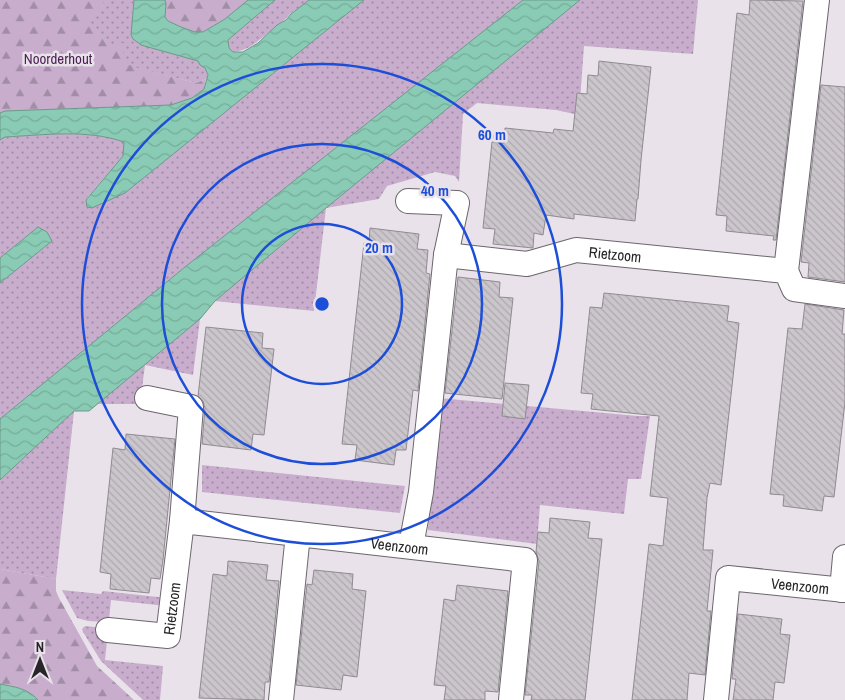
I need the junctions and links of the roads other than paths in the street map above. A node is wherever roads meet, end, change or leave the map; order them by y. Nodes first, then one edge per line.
1 (817, 0) edge
2 (408, 201) dead end
3 (446, 255) junction
4 (786, 271) junction
5 (845, 296) edge
6 (147, 398) dead end
7 (182, 521) junction
8 (298, 534) junction
9 (411, 546) junction
10 (845, 557) edge
11 (843, 590) edge
12 (108, 630) dead end
13 (281, 700) edge
14 (511, 700) edge
15 (716, 700) edge

1 - 4 street
2 - 3 street
3 - 4 street, Rietzoom
3 - 9 street
4 - 5 street
6 - 7 street, Rietzoom
7 - 8 street
7 - 12 street, Rietzoom
8 - 9 street, Veenzoom
8 - 13 street
9 - 14 street, Veenzoom
10 - 11 street
11 - 15 street, Veenzoom

